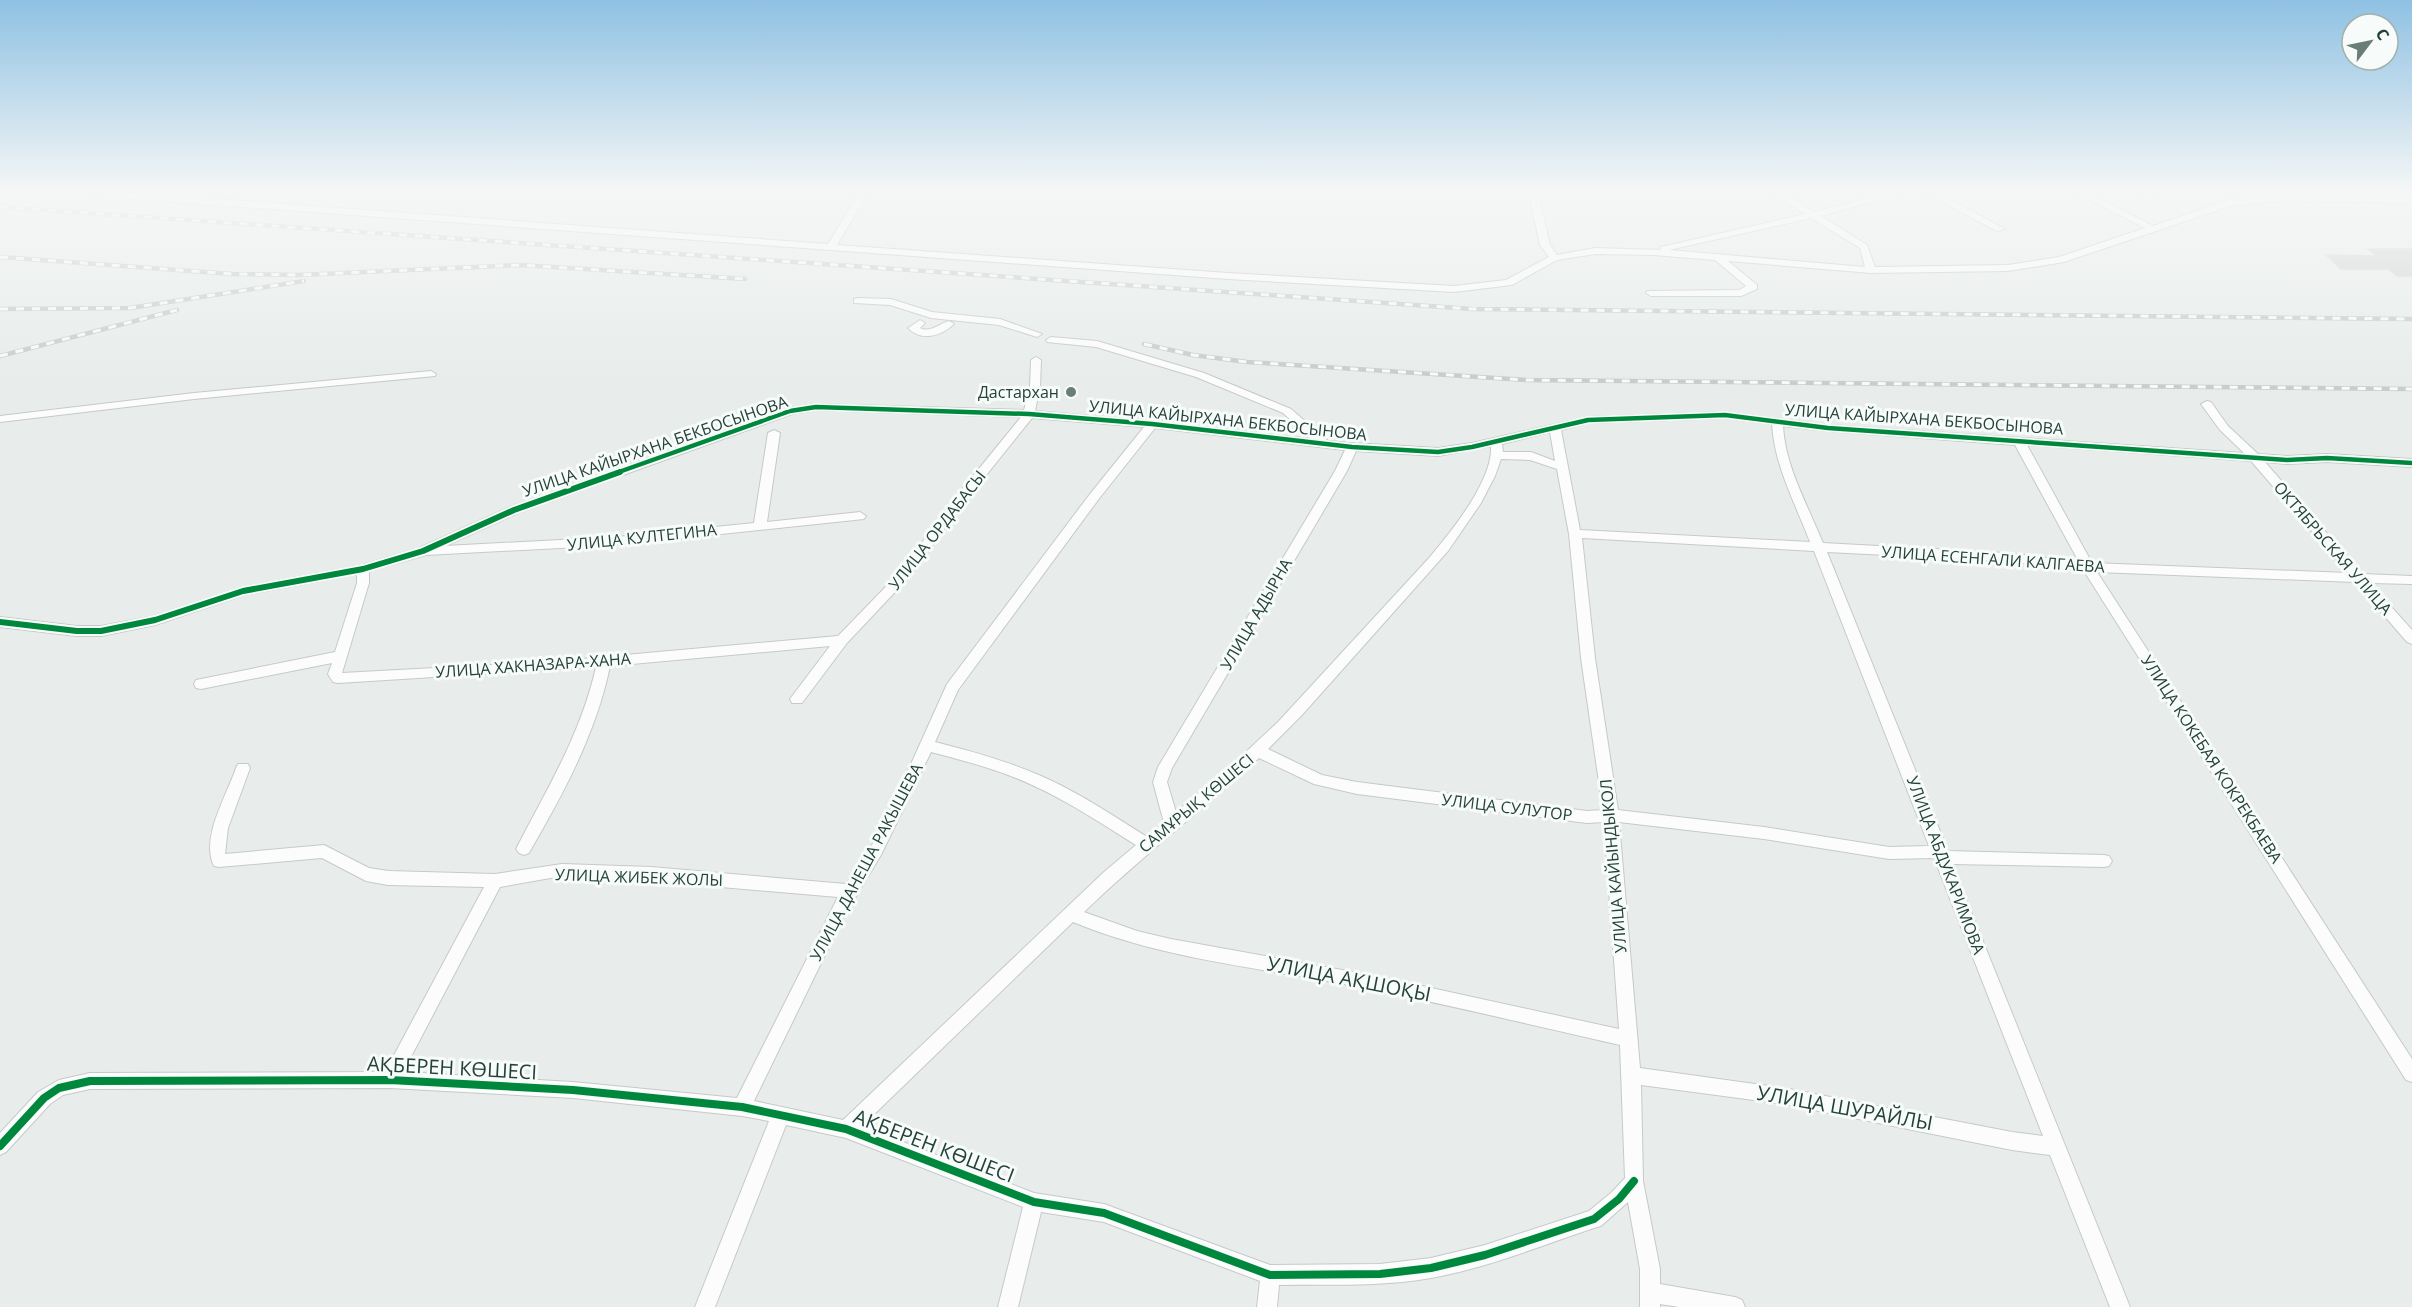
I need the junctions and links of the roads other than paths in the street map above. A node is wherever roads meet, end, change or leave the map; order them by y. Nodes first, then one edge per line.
1 (927, 254) edge
2 (1551, 254) edge
3 (1577, 254) edge
4 (1684, 254) edge
5 (1866, 254) edge
6 (2073, 254) edge
7 (1716, 256) junction
8 (1554, 258) junction
9 (1871, 270) junction
10 (1651, 293) dead end
11 (858, 301) dead end
12 (920, 323) dead end
13 (949, 324) dead end
14 (1037, 334) dead end
15 (1051, 340) dead end
16 (1036, 360) dead end
17 (431, 374) dead end
18 (2207, 404) dead end
19 (1029, 414) junction
20 (0, 418) edge
21 (1777, 421) junction
22 (1152, 424) junction
23 (1555, 428) junction
24 (1887, 432) junction
25 (774, 433) dead end
26 (2018, 440) junction
27 (1325, 444) junction
28 (1890, 446) dead end
29 (1352, 447) junction
30 (1497, 448) junction
31 (2254, 458) junction
32 (2412, 464) edge
33 (1562, 467) junction
34 (860, 516) dead end
35 (760, 525) junction
36 (1575, 534) junction
37 (1819, 547) junction
38 (423, 551) junction
39 (2088, 567) junction
40 (363, 569) junction
41 (2361, 578) junction
42 (2412, 580) edge
43 (0, 622) edge
44 (2412, 639) edge
45 (842, 640) junction
46 (340, 656) junction
47 (604, 662) junction
48 (201, 684) dead end
49 (797, 699) dead end
50 (927, 745) junction
51 (1258, 751) junction
52 (243, 768) dead end
53 (1611, 815) junction
54 (1172, 826) junction
55 (1146, 844) junction
56 (524, 849) dead end
57 (1942, 854) junction
58 (2104, 861) dead end
59 (495, 881) junction
60 (849, 891) junction
61 (1071, 914) junction
62 (1629, 1039) junction
63 (2412, 1074) edge
64 (1631, 1075) junction
65 (390, 1080) junction
66 (742, 1107) junction
67 (781, 1114) junction
68 (846, 1129) junction
69 (0, 1146) edge
70 (2058, 1147) junction
71 (1634, 1180) junction
72 (1034, 1202) junction
73 (1270, 1275) junction
74 (1650, 1300) edge
75 (705, 1307) edge
76 (1008, 1307) edge
77 (1268, 1307) edge
78 (1735, 1307) edge
79 (2120, 1307) edge

1 - 8 street
2 - 8 street
3 - 8 street
4 - 7 street
5 - 9 street
6 - 9 street
7 - 9 street
7 - 10 street
11 - 14 street
12 - 13 street
15 - 27 street
16 - 19 street
17 - 20 street
18 - 31 street, ОКТЯБРЬСКАЯ УЛИЦА
19 - 22 street, УЛИЦА КАЙЫРХАНА БЕКБОСЫНОВА
19 - 38 street, УЛИЦА КАЙЫРХАНА БЕКБОСЫНОВА
19 - 45 street, УЛИЦА ОРДАБАСЫ
21 - 23 street, УЛИЦА КАЙЫРХАНА БЕКБОСЫНОВА
21 - 24 street, УЛИЦА КАЙЫРХАНА БЕКБОСЫНОВА
21 - 37 street, УЛИЦА АБДУКАРИМОВА
22 - 27 street, УЛИЦА КАЙЫРХАНА БЕКБОСЫНОВА
22 - 50 street, УЛИЦА ДАНЕША РАКЫШЕВА
23 - 30 street, УЛИЦА КАЙЫРХАНА БЕКБОСЫНОВА
23 - 33 street, УЛИЦА КАЙЫНДЫКОЛ
24 - 26 street, УЛИЦА КАЙЫРХАНА БЕКБОСЫНОВА
24 - 28 street
25 - 35 street
26 - 31 street, УЛИЦА КАЙЫРХАНА БЕКБОСЫНОВА
26 - 39 street, УЛИЦА КОКЕБАЯ КОКРЕКБАЕВА
27 - 29 street, УЛИЦА КАЙЫРХАНА БЕКБОСЫНОВА
29 - 30 street, УЛИЦА КАЙЫРХАНА БЕКБОСЫНОВА
29 - 54 street, УЛИЦА АДЫРНА
30 - 33 street
30 - 51 street, САМҰРЫҚ КӨШЕСІ
31 - 32 street, УЛИЦА КАЙЫРХАНА БЕКБОСЫНОВА
31 - 41 street, ОКТЯБРЬСКАЯ УЛИЦА
33 - 36 street, УЛИЦА КАЙЫНДЫКОЛ
34 - 35 street, УЛИЦА КУЛТЕГИНА
35 - 38 street, УЛИЦА КУЛТЕГИНА
36 - 37 street, УЛИЦА ЕСЕНГАЛИ КАЛГАЕВА
36 - 53 street, УЛИЦА КАЙЫНДЫКОЛ
37 - 39 street, УЛИЦА ЕСЕНГАЛИ КАЛГАЕВА
37 - 57 street, УЛИЦА АБДУКАРИМОВА
38 - 40 street, УЛИЦА КАЙЫРХАНА БЕКБОСЫНОВА
39 - 41 street, УЛИЦА ЕСЕНГАЛИ КАЛГАЕВА
39 - 63 street, УЛИЦА КОКЕБАЯ КОКРЕКБАЕВА
40 - 43 street, УЛИЦА КАЙЫРХАНА БЕКБОСЫНОВА
40 - 46 street, УЛИЦА ХАКНАЗАРА-ХАНА
41 - 42 street, УЛИЦА ЕСЕНГАЛИ КАЛГАЕВА
41 - 44 street, ОКТЯБРЬСКАЯ УЛИЦА
45 - 47 street, УЛИЦА ХАКНАЗАРА-ХАНА
45 - 49 street, УЛИЦА ОРДАБАСЫ
46 - 47 street, УЛИЦА ХАКНАЗАРА-ХАНА
46 - 48 street
47 - 56 street
50 - 55 street
50 - 60 street, УЛИЦА ДАНЕША РАКЫШЕВА
51 - 53 street, УЛИЦА СУЛУТОР
51 - 54 street, САМҰРЫҚ КӨШЕСІ
52 - 59 street, УЛИЦА ЖИБЕК ЖОЛЫ
53 - 57 street, УЛИЦА СУЛУТОР
53 - 62 street, УЛИЦА КАЙЫНДЫКОЛ
54 - 55 street, САМҰРЫҚ КӨШЕСІ
55 - 61 street, САМҰРЫҚ КӨШЕСІ
57 - 58 street, УЛИЦА СУЛУТОР
57 - 70 street, УЛИЦА АБДУКАРИМОВА
59 - 60 street, УЛИЦА ЖИБЕК ЖОЛЫ
59 - 65 street
60 - 66 street, УЛИЦА ДАНЕША РАКЫШЕВА
61 - 62 street, УЛИЦА АҚШОҚЫ
61 - 68 street, САМҰРЫҚ КӨШЕСІ
62 - 64 street, УЛИЦА КАЙЫНДЫКОЛ
64 - 70 street, УЛИЦА ШУРАЙЛЫ
64 - 71 street, УЛИЦА КАЙЫНДЫКОЛ
65 - 66 street, АҚБЕРЕН КӨШЕСІ
65 - 69 street, АҚБЕРЕН КӨШЕСІ
66 - 67 street, АҚБЕРЕН КӨШЕСІ
67 - 68 street, АҚБЕРЕН КӨШЕСІ
67 - 75 street
68 - 72 street, АҚБЕРЕН КӨШЕСІ
70 - 79 street, УЛИЦА АБДУКАРИМОВА
71 - 73 street, АҚБЕРЕН КӨШЕСІ
71 - 74 street, УЛИЦА КАЙЫНДЫКОЛ
72 - 73 street, АҚБЕРЕН КӨШЕСІ
72 - 76 street
73 - 77 street
74 - 78 street

